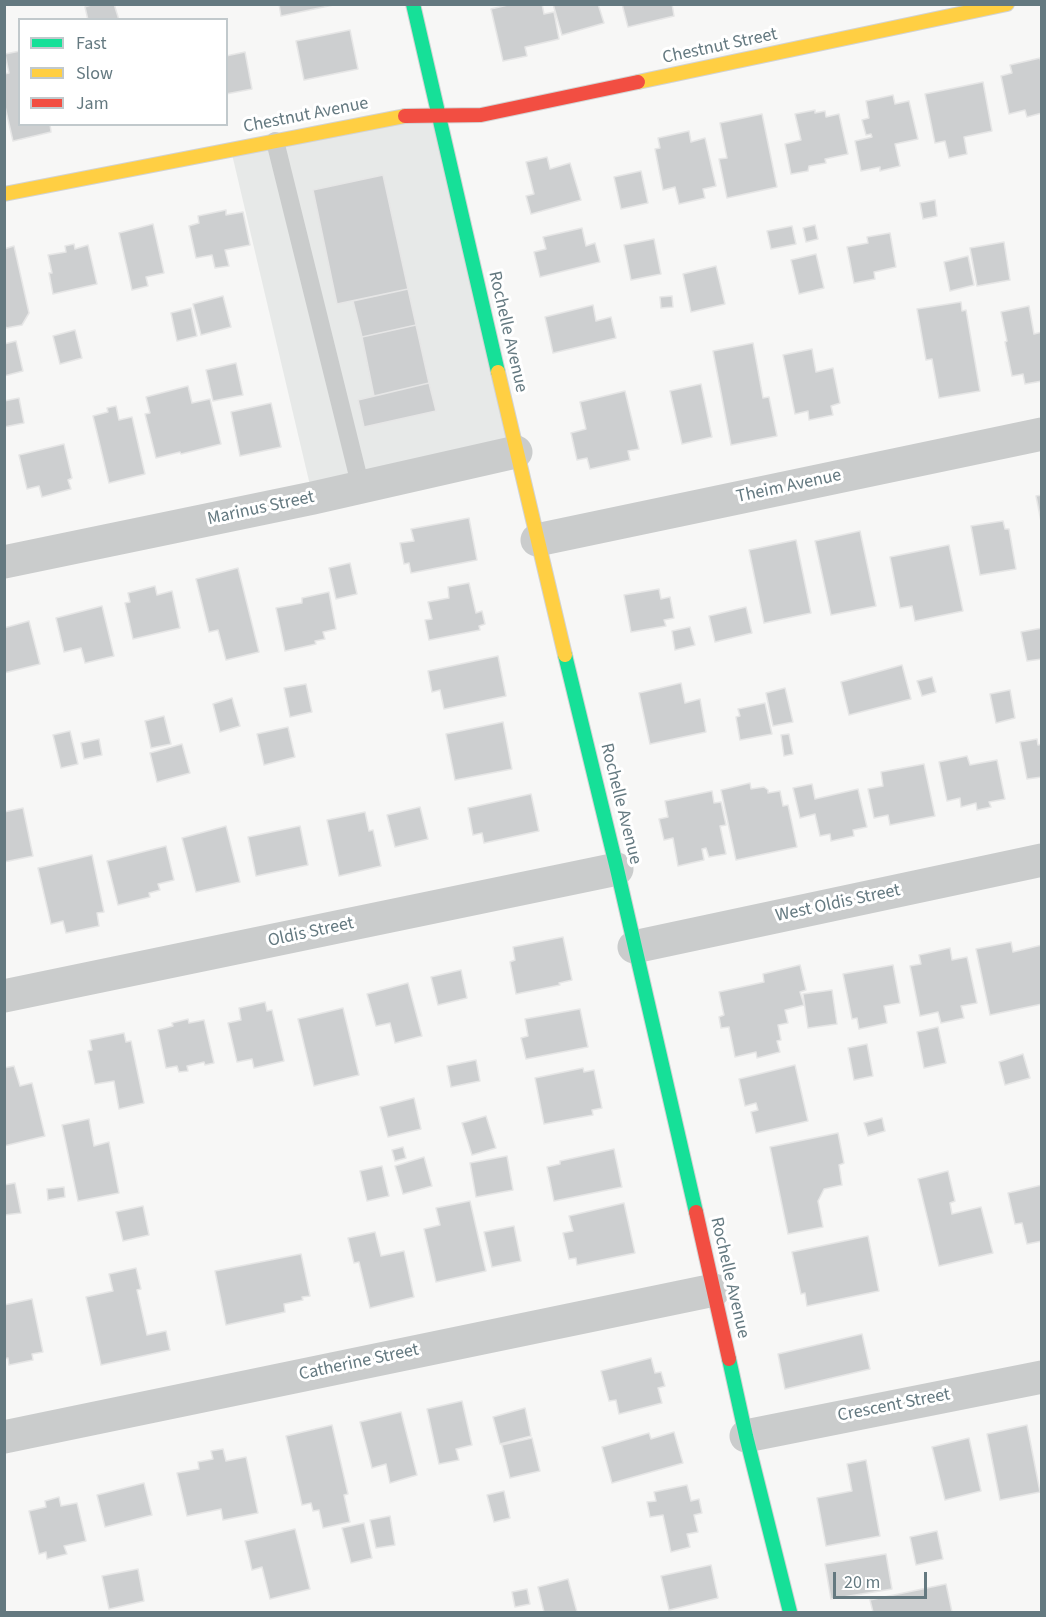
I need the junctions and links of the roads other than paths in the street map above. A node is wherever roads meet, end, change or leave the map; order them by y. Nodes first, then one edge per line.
1 (413, 4) edge
2 (1007, 4) edge
3 (439, 115) junction
4 (275, 141) junction
5 (4, 194) edge
6 (1041, 434) edge
7 (516, 452) junction
8 (360, 488) junction
9 (537, 540) junction
10 (4, 561) edge
11 (1041, 860) edge
12 (617, 869) junction
13 (634, 947) junction
14 (4, 996) edge
15 (714, 1290) junction
16 (1041, 1377) edge
17 (746, 1436) junction
18 (4, 1437) edge
19 (790, 1612) edge

1 - 3 street, Rochelle Avenue
2 - 3 street, Chestnut Street
3 - 4 street, Chestnut Avenue
3 - 7 street, Rochelle Avenue
4 - 5 street, Chestnut Avenue
4 - 8 lane
6 - 9 street, Theim Avenue
7 - 8 street, Marinus Street
7 - 9 street, Rochelle Avenue
8 - 10 street, Marinus Street
9 - 12 street, Rochelle Avenue
11 - 13 street, West Oldis Street
12 - 13 street, Rochelle Avenue
12 - 14 street, Oldis Street
13 - 15 street, Rochelle Avenue
15 - 17 street, Rochelle Avenue
15 - 18 street, Catherine Street
16 - 17 street, Crescent Street
17 - 19 street, Rochelle Avenue

